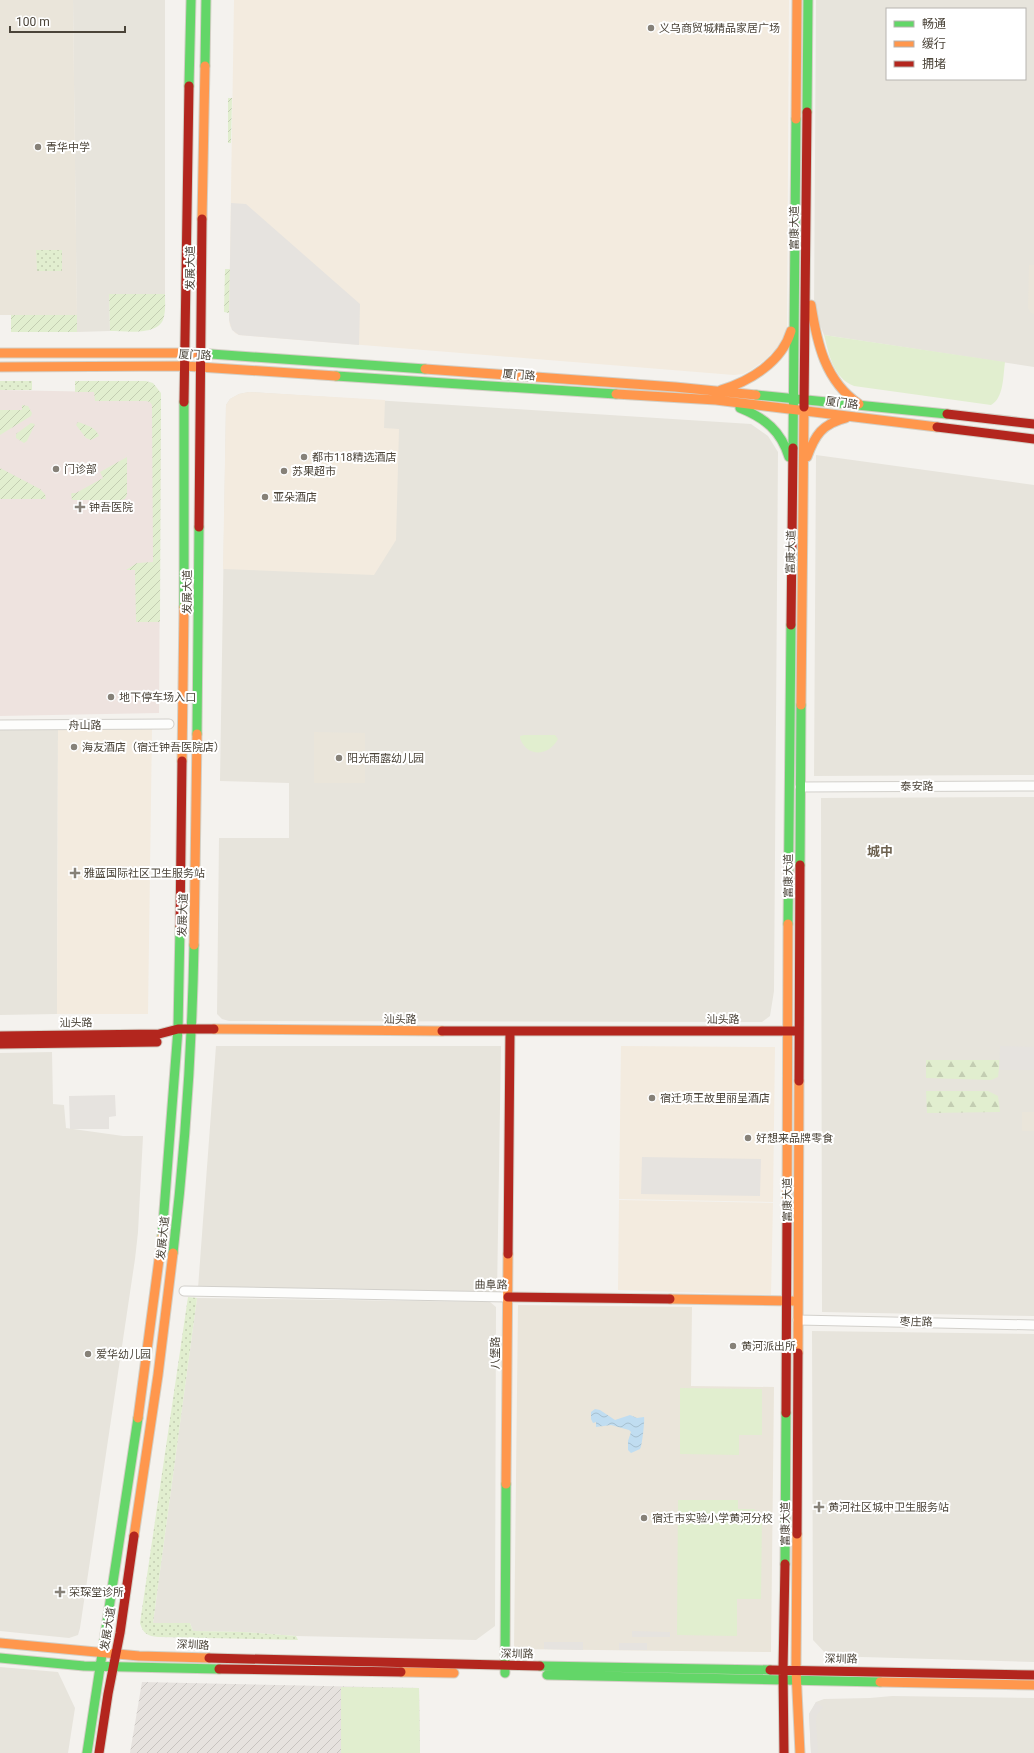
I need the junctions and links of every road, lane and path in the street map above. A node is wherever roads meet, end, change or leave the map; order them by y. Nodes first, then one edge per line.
1 (191, 0) edge
2 (206, 0) edge
3 (797, 0) edge
4 (808, 0) edge
5 (806, 279) junction
6 (795, 280) junction
7 (184, 352) junction
8 (0, 353) edge
9 (201, 353) junction
10 (184, 366) junction
11 (0, 367) edge
12 (200, 367) junction
13 (716, 396) junction
14 (794, 398) junction
15 (804, 399) junction
16 (860, 405) junction
17 (794, 409) junction
18 (804, 410) junction
19 (855, 416) junction
20 (1034, 424) edge
21 (1034, 438) edge
22 (793, 474) junction
23 (804, 476) junction
24 (169, 724) dead end
25 (0, 725) edge
26 (1034, 786) edge
27 (800, 787) junction
28 (178, 1034) junction
29 (192, 1034) junction
30 (510, 1035) junction
31 (787, 1035) junction
32 (800, 1035) junction
33 (0, 1036) edge
34 (0, 1044) edge
35 (184, 1291) dead end
36 (508, 1297) junction
37 (786, 1301) junction
38 (798, 1302) junction
39 (798, 1320) junction
40 (1034, 1325) edge
41 (0, 1643) edge
42 (101, 1652) junction
43 (117, 1654) junction
44 (0, 1658) edge
45 (100, 1666) junction
46 (114, 1666) junction
47 (505, 1670) junction
48 (783, 1670) junction
49 (796, 1670) junction
50 (1034, 1675) edge
51 (783, 1680) junction
52 (796, 1680) junction
53 (1034, 1685) edge
54 (87, 1753) edge
55 (98, 1753) edge
56 (784, 1753) edge
57 (800, 1753) edge

1 - 7 street, 发展大道
2 - 9 street, 发展大道
3 - 6 street, 富康大道
4 - 5 street, 富康大道
5 - 15 street, 富康大道
5 - 16 street
6 - 13 street
6 - 14 street, 富康大道
7 - 8 street, 厦门路
7 - 9 street, 厦门路
7 - 10 street, 发展大道
9 - 12 street, 发展大道
9 - 13 street, 厦门路
10 - 11 street, 厦门路
10 - 12 street, 厦门路
10 - 28 street, 发展大道
12 - 13 street, 厦门路
12 - 29 street, 发展大道
13 - 14 street, 厦门路
13 - 17 street, 厦门路
13 - 22 street
14 - 15 street, 厦门路
14 - 17 street, 富康大道
15 - 16 street, 厦门路
15 - 18 street, 富康大道
16 - 20 street, 厦门路
17 - 18 street, 厦门路
17 - 22 street, 富康大道
18 - 19 street, 厦门路
18 - 23 street, 富康大道
19 - 21 street, 厦门路
19 - 23 street
22 - 31 street, 富康大道
23 - 27 street, 富康大道
24 - 25 street, 舟山路
26 - 27 street, 泰安路
27 - 32 street, 富康大道
28 - 29 street, 汕头路
28 - 33 street, 汕头路
28 - 34 street, 汕头路
28 - 42 street, 发展大道
29 - 30 street, 汕头路
29 - 43 street, 发展大道
30 - 31 street, 汕头路
30 - 36 street, 八堡路
31 - 32 street, 汕头路
31 - 37 street, 富康大道
32 - 38 street, 富康大道
35 - 36 street, 曲阜路
36 - 37 street, 曲阜路
36 - 47 street, 八堡路
37 - 38 street, 曲阜路
37 - 48 street, 富康大道
38 - 39 street, 富康大道
39 - 40 street, 枣庄路
39 - 49 street, 富康大道
41 - 42 street, 深圳路
42 - 43 street, 深圳路
42 - 45 street, 发展大道
43 - 46 street, 发展大道
43 - 47 street, 深圳路
44 - 45 street, 深圳路
45 - 46 street, 深圳路
45 - 54 street, 发展大道
46 - 47 street, 深圳路
46 - 55 street, 发展大道
47 - 48 street, 深圳路
47 - 51 street, 深圳路
48 - 49 street, 深圳路
48 - 51 street, 富康大道
49 - 50 street, 深圳路
49 - 52 street, 富康大道
51 - 52 street, 深圳路
51 - 56 street, 富康大道
52 - 53 street, 深圳路
52 - 57 street, 富康大道

